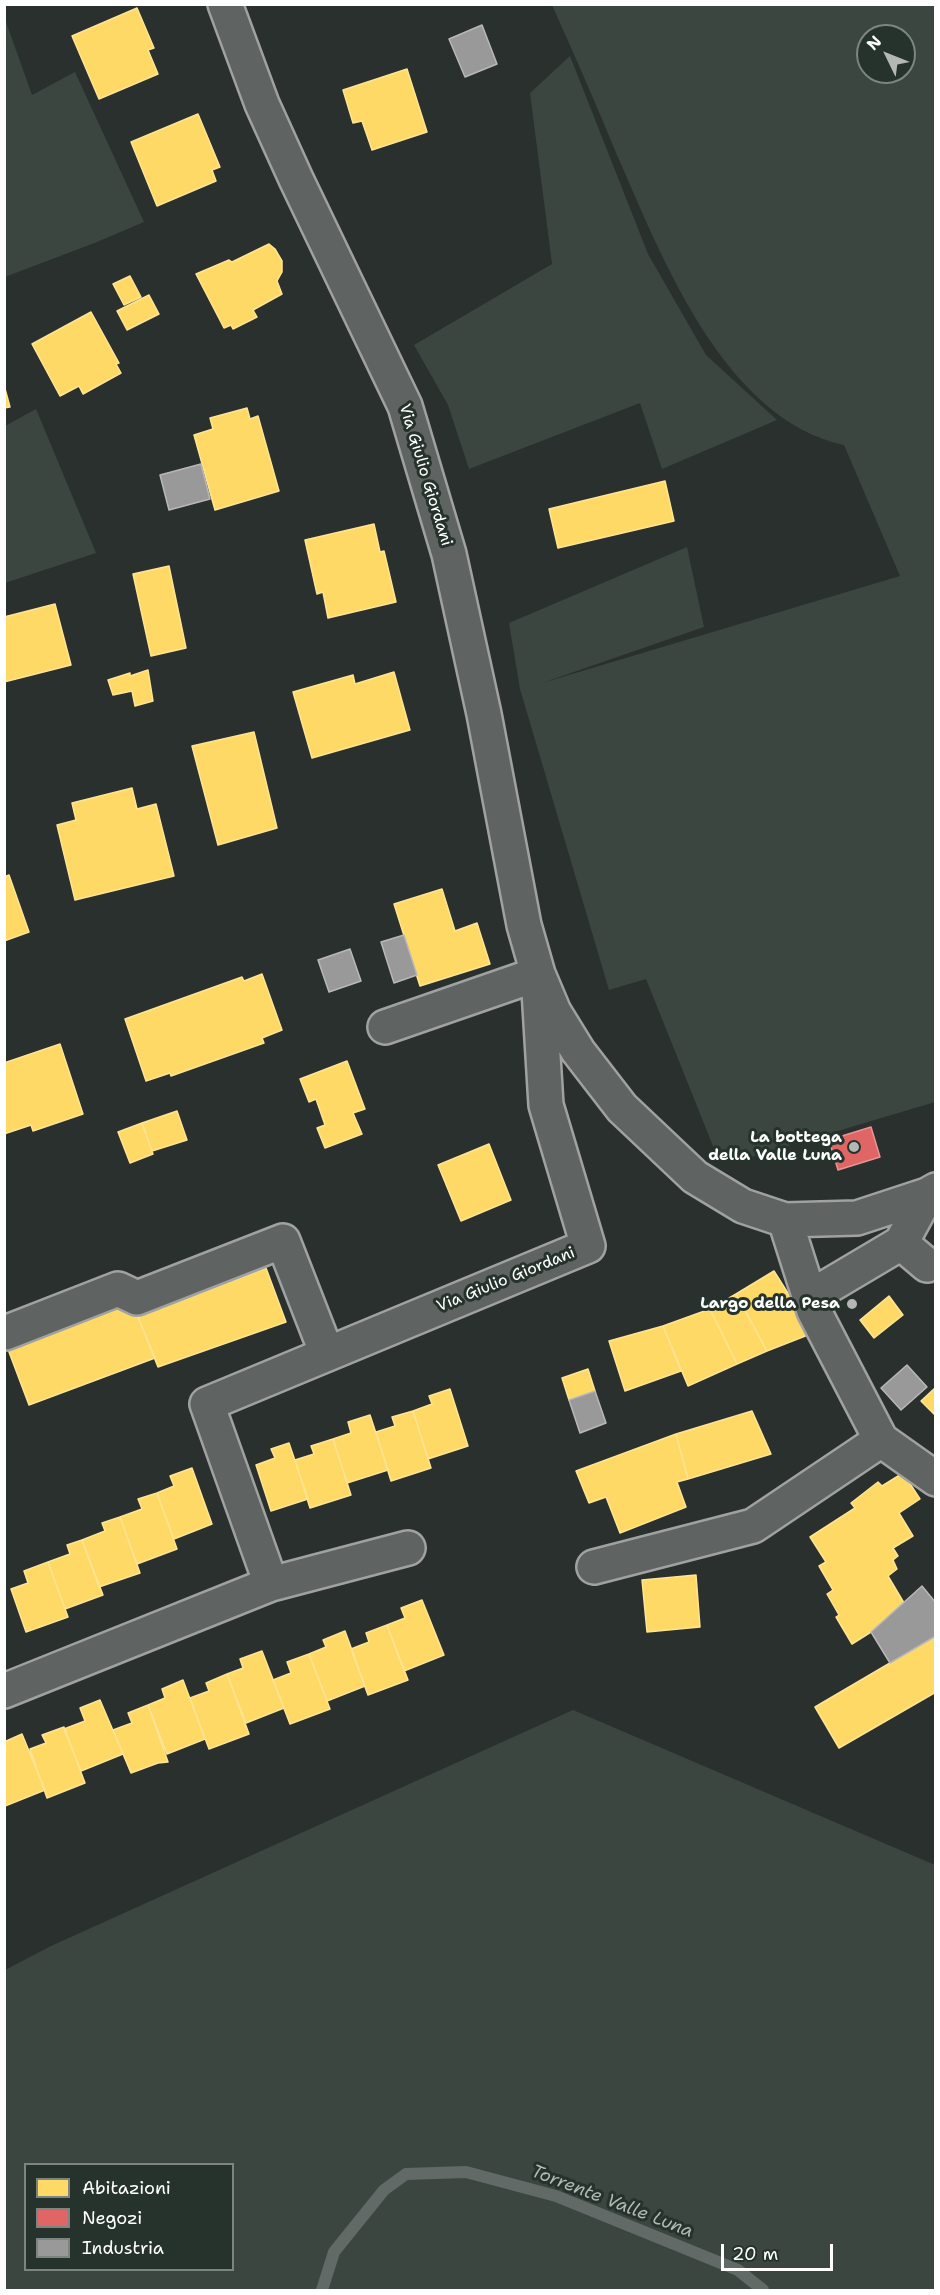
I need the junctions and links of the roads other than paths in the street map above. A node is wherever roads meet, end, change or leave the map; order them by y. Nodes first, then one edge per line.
1 (225, 4) edge
2 (538, 974) junction
3 (385, 1027) dead end
4 (578, 1051) junction
5 (546, 1106) junction
6 (931, 1193) edge
7 (785, 1220) junction
8 (901, 1243) junction
9 (927, 1266) dead end
10 (810, 1297) junction
11 (5, 1333) edge
12 (327, 1354) junction
13 (881, 1440) junction
14 (936, 1479) edge
15 (408, 1548) dead end
16 (594, 1567) dead end
17 (271, 1584) junction
18 (4, 1691) edge

1 - 2 street, Via Giulio Giordani
2 - 3 street
2 - 4 street, Via Giulio Giordani
2 - 5 street, Via Giulio Giordani
4 - 5 street
4 - 7 street, Via Giulio Giordani
5 - 12 street, Via Giulio Giordani
6 - 7 street
6 - 8 street
7 - 10 street
8 - 9 street
8 - 10 street
10 - 13 street
11 - 12 street
12 - 17 street
13 - 14 street
13 - 16 street
15 - 17 street
17 - 18 street

